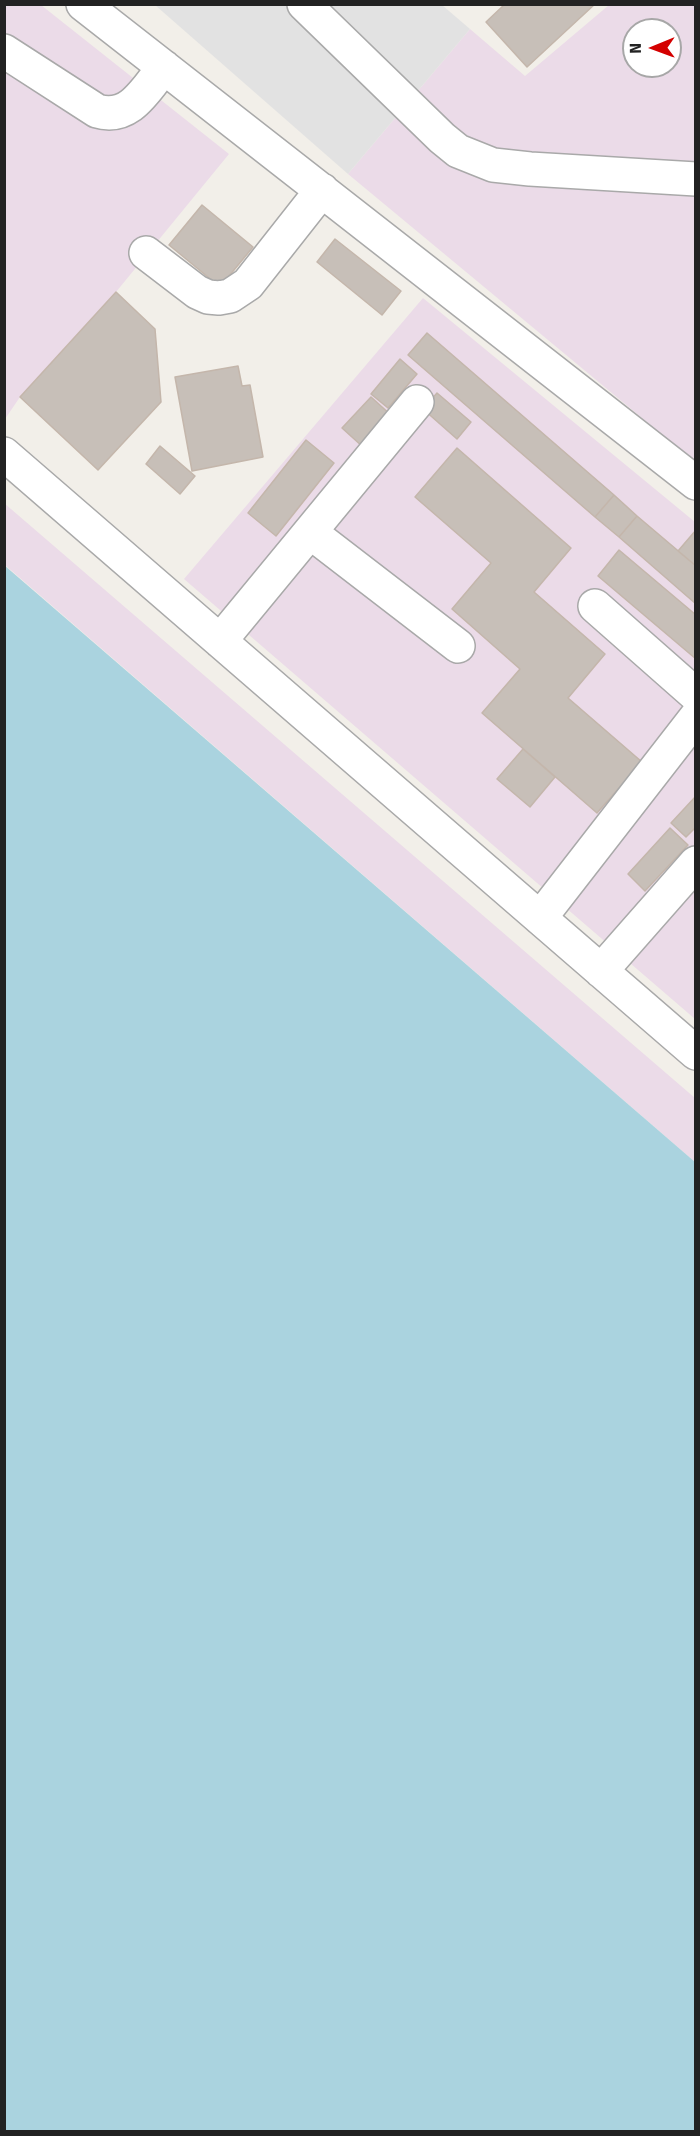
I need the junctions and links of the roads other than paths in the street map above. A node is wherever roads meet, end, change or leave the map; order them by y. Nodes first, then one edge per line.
1 (83, 4) edge
2 (304, 4) edge
3 (4, 51) edge
4 (164, 67) junction
5 (696, 179) edge
6 (322, 190) junction
7 (146, 253) dead end
8 (417, 402) dead end
9 (4, 454) edge
10 (696, 483) edge
11 (310, 532) junction
12 (595, 606) dead end
13 (220, 641) junction
14 (458, 646) dead end
15 (696, 696) edge
16 (696, 717) edge
17 (696, 863) edge
18 (540, 918) junction
19 (601, 970) junction
20 (696, 1053) edge

1 - 4 lane
2 - 5 lane
3 - 4 lane
4 - 6 lane
6 - 7 lane
6 - 10 lane
8 - 11 lane
9 - 13 lane
11 - 13 lane
11 - 14 lane
12 - 15 lane
13 - 18 lane
16 - 18 lane
17 - 19 lane
18 - 19 lane
19 - 20 lane

